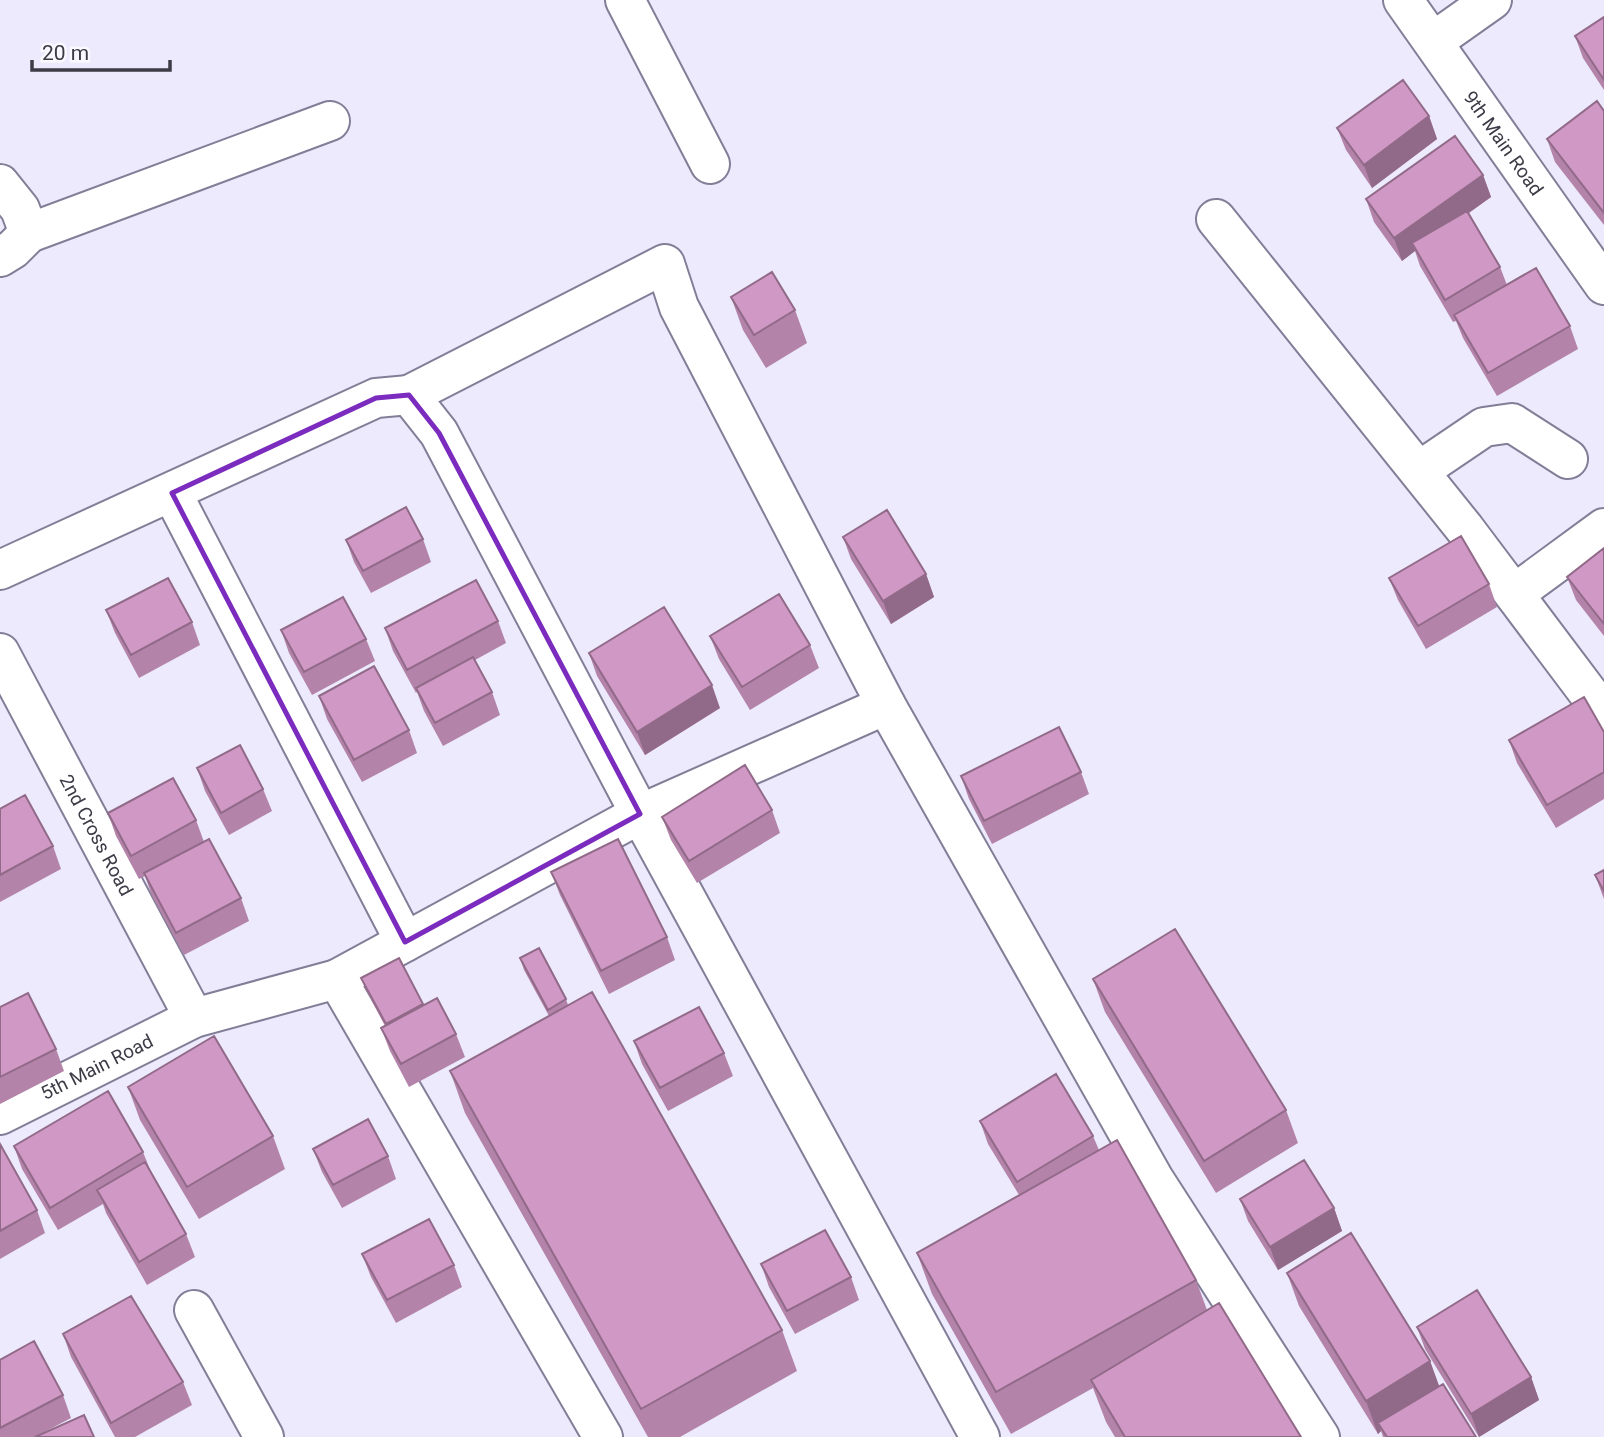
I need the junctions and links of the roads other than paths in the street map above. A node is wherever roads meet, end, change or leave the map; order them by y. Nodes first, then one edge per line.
1 (625, 0) edge
2 (1402, 0) edge
3 (1492, 0) edge
4 (1434, 41) junction
5 (330, 121) dead end
6 (710, 164) dead end
7 (0, 184) edge
8 (1216, 219) dead end
9 (29, 233) junction
10 (0, 257) edge
11 (1604, 285) edge
12 (409, 395) junction
13 (1567, 459) dead end
14 (1419, 471) junction
15 (172, 493) junction
16 (1604, 528) edge
17 (0, 570) edge
18 (1514, 594) junction
19 (0, 653) edge
20 (886, 705) junction
21 (1604, 714) edge
22 (640, 814) junction
23 (405, 942) junction
24 (337, 979) junction
25 (194, 1018) junction
26 (0, 1115) edge
27 (194, 1310) dead end
28 (264, 1437) edge
29 (603, 1437) edge
30 (980, 1437) edge
31 (1320, 1437) edge

1 - 6 street
2 - 4 street, 9th Main Road
3 - 4 street
4 - 11 street, 9th Main Road
5 - 9 street
7 - 9 street
8 - 14 street
9 - 10 street
12 - 15 street
12 - 20 street
12 - 22 street
13 - 14 street
14 - 18 street
15 - 17 street
15 - 23 street
16 - 18 street
18 - 21 street
19 - 25 street, 2nd Cross Road
20 - 22 street, 5th Main Road
20 - 31 street
22 - 23 street, 5th Main Road
22 - 30 street
23 - 24 street, 5th Main Road
24 - 25 street, 5th Main Road
24 - 29 street
25 - 26 street, 5th Main Road
27 - 28 street

